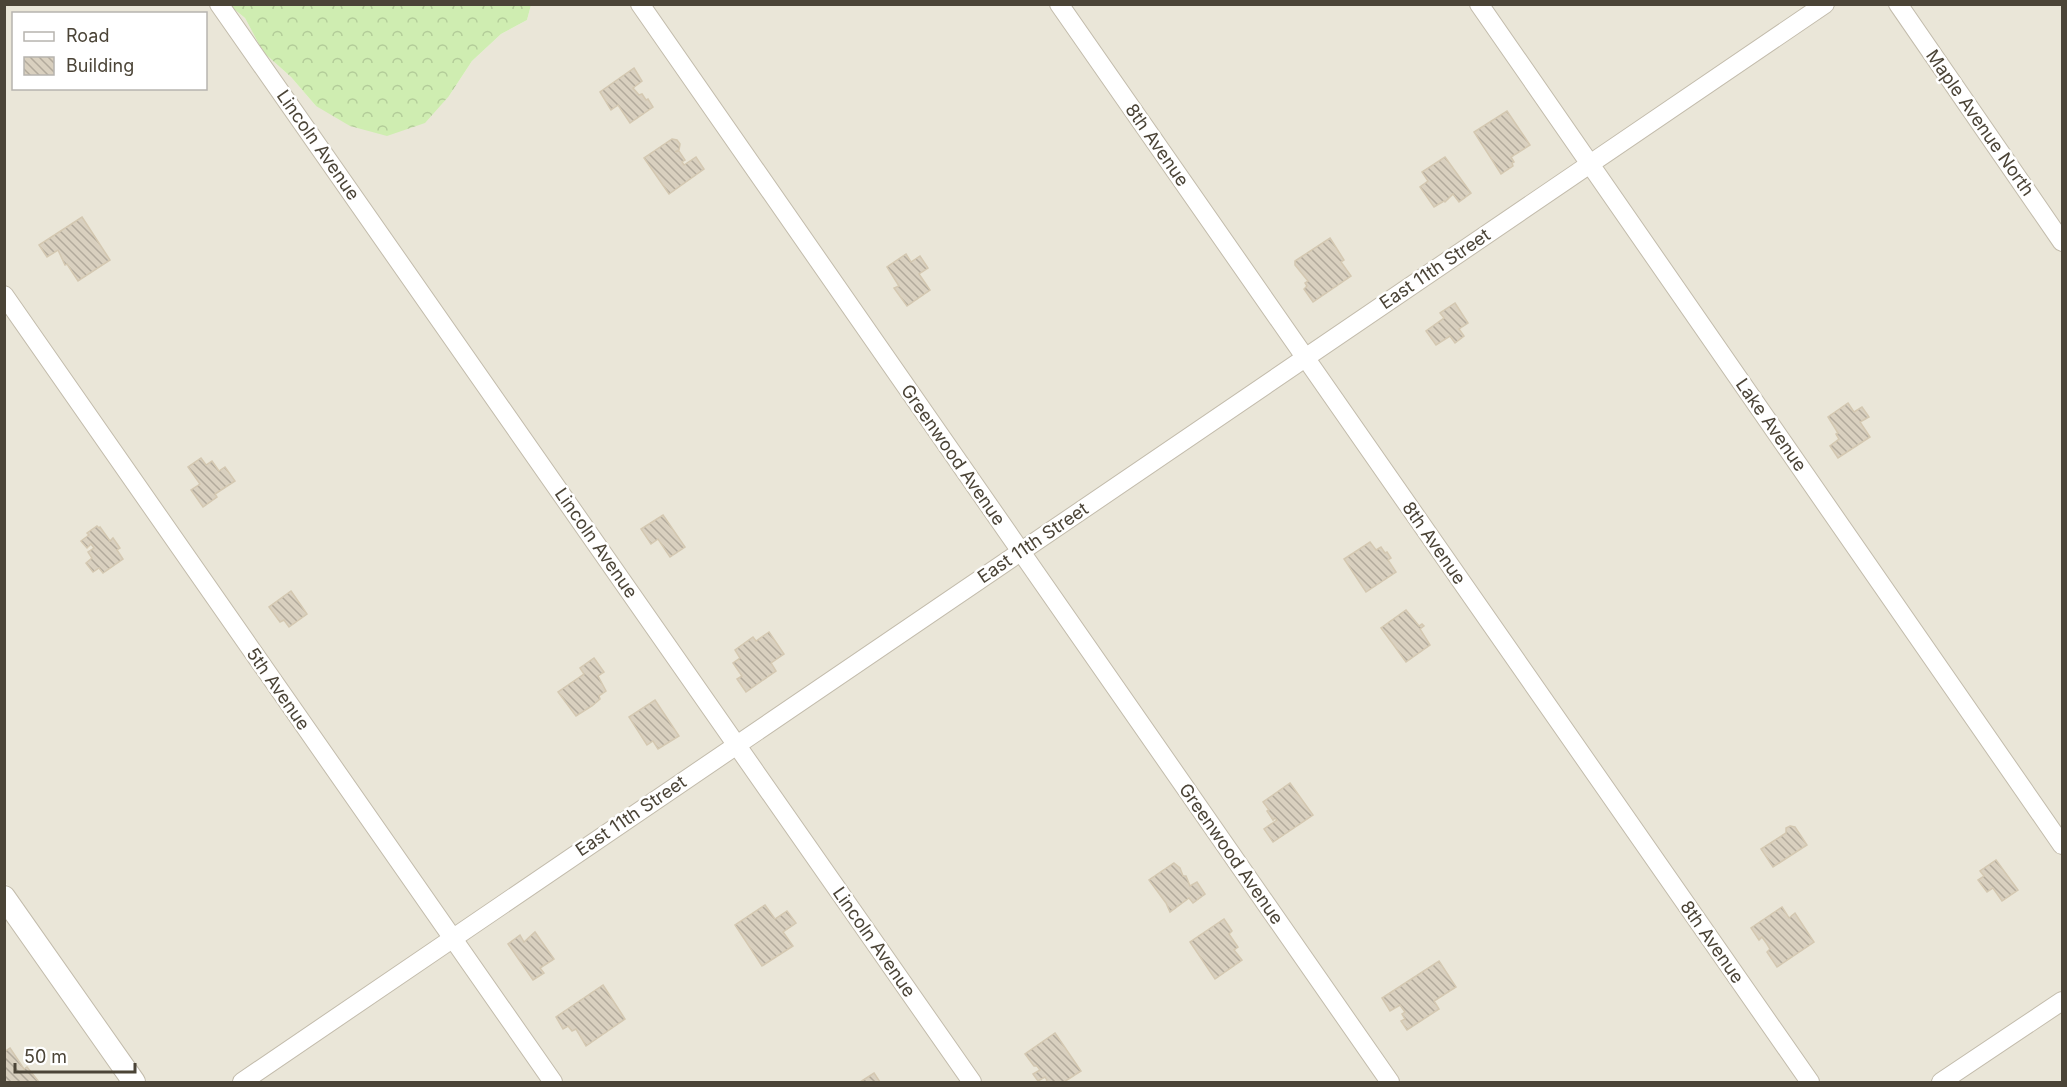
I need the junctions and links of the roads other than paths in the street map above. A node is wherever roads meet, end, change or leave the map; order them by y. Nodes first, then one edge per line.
1 (219, 4) edge
2 (640, 4) edge
3 (1059, 4) edge
4 (1479, 4) edge
5 (1825, 4) edge
6 (1898, 4) edge
7 (1590, 164) junction
8 (2062, 242) edge
9 (4, 295) edge
10 (1305, 358) junction
11 (1020, 551) junction
12 (736, 744) junction
13 (2062, 845) edge
14 (4, 897) edge
15 (453, 939) junction
16 (2062, 1000) edge
17 (134, 1083) edge
18 (242, 1083) edge
19 (553, 1083) edge
20 (972, 1083) edge
21 (1390, 1083) edge
22 (1810, 1083) edge
23 (1941, 1083) edge

1 - 12 street, Lincoln Avenue
2 - 11 street, Greenwood Avenue
3 - 10 street, 8th Avenue
4 - 7 street, Lake Avenue
5 - 7 street, East 11th Street
6 - 8 street, Maple Avenue North
7 - 10 street, East 11th Street
7 - 13 street, Lake Avenue
9 - 15 street, 5th Avenue
10 - 11 street, East 11th Street
10 - 22 street, 8th Avenue
11 - 12 street, East 11th Street
11 - 21 street, Greenwood Avenue
12 - 15 street, East 11th Street
12 - 20 street, Lincoln Avenue
14 - 17 street
15 - 18 street, East 11th Street
15 - 19 street, 5th Avenue
16 - 23 street

